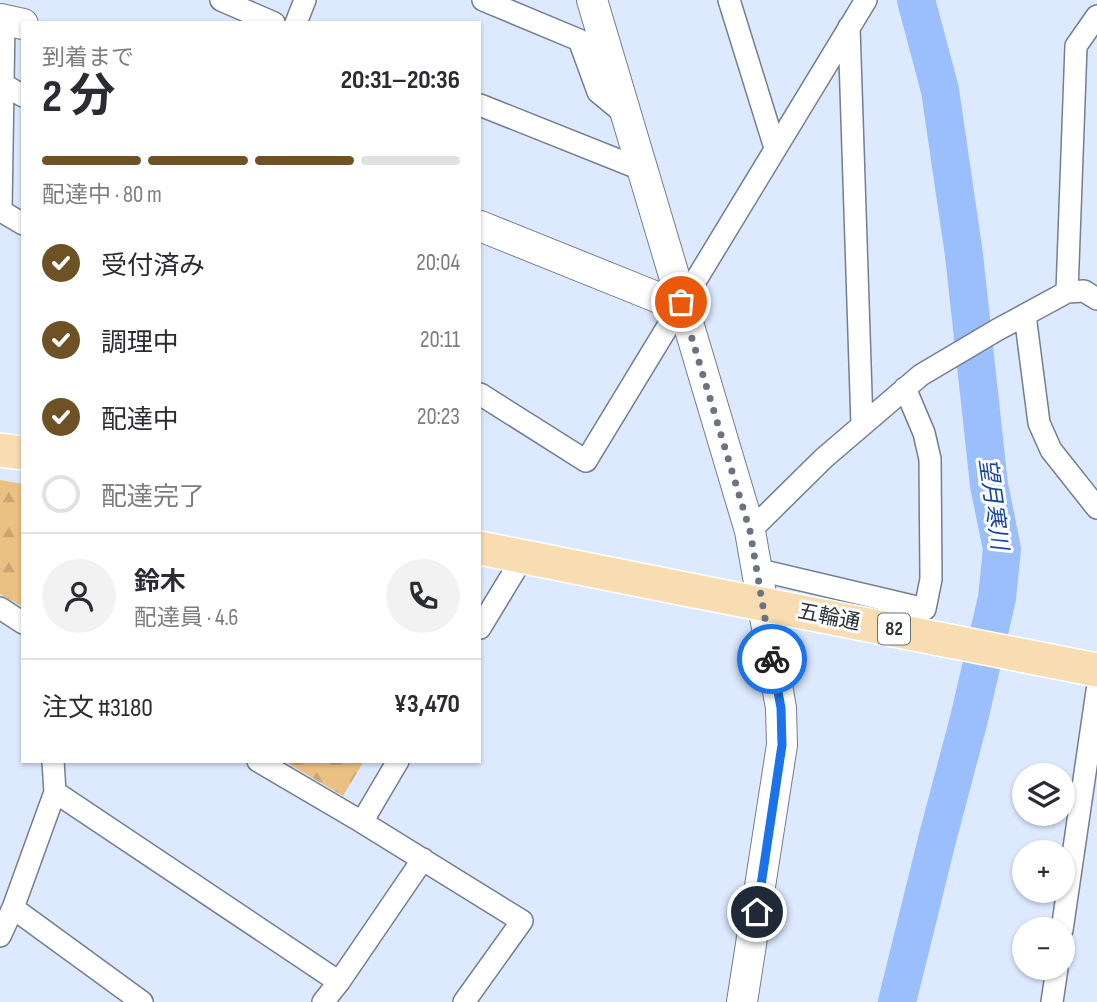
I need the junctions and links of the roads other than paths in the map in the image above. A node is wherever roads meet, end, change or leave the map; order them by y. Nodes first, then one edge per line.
1 (221, 0) edge
2 (305, 0) edge
3 (483, 0) edge
4 (592, 0) edge
5 (729, 0) edge
6 (866, 0) edge
7 (1097, 16) edge
8 (9, 21) edge
9 (269, 21) edge
10 (297, 21) edge
11 (849, 27) junction
12 (2, 84) junction
13 (21, 95) edge
14 (481, 105) edge
15 (627, 116) junction
16 (775, 148) junction
17 (643, 170) junction
18 (21, 223) edge
19 (481, 226) edge
20 (1068, 292) junction
21 (1097, 299) edge
22 (681, 302) junction
23 (1025, 315) junction
24 (905, 388) junction
25 (481, 395) edge
26 (862, 425) junction
27 (0, 450) edge
28 (21, 453) edge
29 (1097, 508) edge
30 (750, 531) junction
31 (481, 548) edge
32 (523, 557) junction
33 (755, 569) junction
34 (0, 608) edge
35 (21, 622) edge
36 (481, 626) edge
37 (1097, 670) edge
38 (1097, 691) edge
39 (53, 763) edge
40 (261, 763) edge
41 (397, 763) edge
42 (55, 792) junction
43 (362, 822) junction
44 (423, 859) junction
45 (13, 908) junction
46 (1064, 917) edge
47 (0, 936) edge
48 (1055, 980) edge
49 (339, 982) junction
50 (142, 1002) edge
51 (323, 1002) edge
52 (464, 1002) edge
53 (743, 1002) edge
54 (1052, 1002) edge

1 - 9 street
2 - 10 street
3 - 15 street
4 - 15 street
5 - 16 street
6 - 11 street
7 - 20 street
8 - 12 street
11 - 16 street
11 - 26 street
12 - 13 street
12 - 18 street
14 - 17 street
15 - 17 street
16 - 22 street
17 - 22 street
19 - 22 street
20 - 21 street
20 - 23 street
22 - 25 street
22 - 30 street
23 - 24 street
23 - 29 street
24 - 26 street
24 - 33 street
26 - 30 street
27 - 28 main road
30 - 33 street
31 - 32 main road, 五輪通 / 82
32 - 36 street
32 - 37 main road, 五輪通 / 82, bridge
33 - 53 street
34 - 35 street
38 - 46 street
39 - 42 street
40 - 43 street
41 - 43 street
42 - 45 street
42 - 49 street
43 - 44 street
44 - 49 street
44 - 52 street
45 - 47 street
45 - 50 street
48 - 54 street
49 - 51 street

